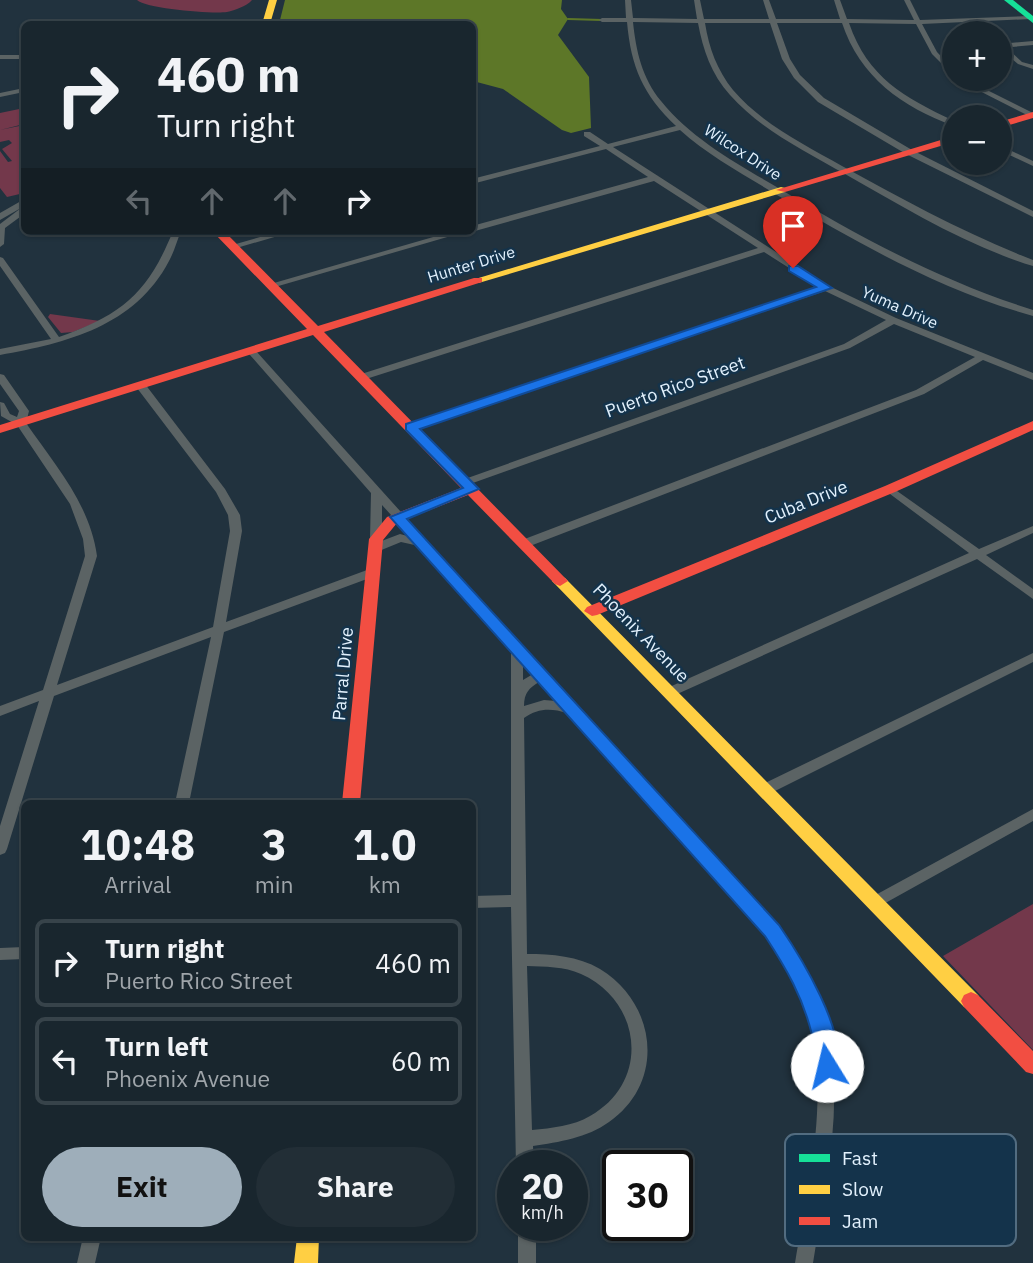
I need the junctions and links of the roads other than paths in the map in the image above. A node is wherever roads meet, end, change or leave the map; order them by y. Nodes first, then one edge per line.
1 (273, 0) edge
2 (628, 0) edge
3 (697, 0) edge
4 (766, 0) edge
5 (836, 0) edge
6 (907, 0) edge
7 (1008, 0) edge
8 (1031, 18) edge
9 (602, 20) dead end
10 (630, 20) junction
11 (701, 20) junction
12 (267, 21) edge
13 (773, 21) junction
14 (845, 21) junction
15 (917, 22) junction
16 (1033, 43) edge
17 (0, 57) edge
18 (21, 57) edge
19 (942, 62) edge
20 (1033, 67) edge
21 (21, 91) edge
22 (984, 91) edge
23 (0, 96) edge
24 (1033, 115) edge
25 (942, 117) edge
26 (1012, 121) edge
27 (681, 127) junction
28 (587, 134) dead end
29 (942, 142) edge
30 (606, 147) junction
31 (909, 152) junction
32 (1012, 154) edge
33 (1033, 164) edge
34 (845, 171) junction
35 (654, 178) junction
36 (476, 181) edge
37 (778, 191) junction
38 (21, 204) edge
39 (21, 212) edge
40 (707, 212) junction
41 (1033, 214) edge
42 (0, 217) edge
43 (476, 228) edge
44 (175, 235) edge
45 (222, 235) edge
46 (276, 235) edge
47 (450, 235) edge
48 (0, 244) edge
49 (233, 246) junction
50 (763, 250) junction
51 (0, 260) edge
52 (1033, 263) edge
53 (272, 285) junction
54 (826, 288) junction
55 (1033, 313) edge
56 (894, 320) junction
57 (319, 332) junction
58 (57, 341) junction
59 (253, 353) junction
60 (0, 354) edge
61 (982, 356) junction
62 (0, 377) edge
63 (362, 377) junction
64 (1033, 377) edge
65 (141, 386) junction
66 (0, 405) edge
67 (21, 423) junction
68 (1033, 425) edge
69 (411, 427) junction
70 (0, 429) edge
71 (469, 486) junction
72 (890, 489) junction
73 (377, 492) junction
74 (398, 517) junction
75 (1033, 529) edge
76 (376, 543) junction
77 (526, 543) junction
78 (426, 546) junction
79 (977, 553) junction
80 (371, 573) junction
81 (1033, 595) edge
82 (592, 611) junction
83 (217, 629) junction
84 (517, 646) junction
85 (1033, 657) edge
86 (541, 675) junction
87 (51, 692) junction
88 (670, 692) junction
89 (516, 699) junction
90 (0, 711) edge
91 (574, 711) junction
92 (517, 716) junction
93 (766, 789) junction
94 (183, 800) edge
95 (351, 800) edge
96 (1033, 814) edge
97 (0, 849) edge
98 (517, 901) junction
99 (476, 902) edge
100 (876, 902) junction
101 (21, 953) edge
102 (0, 954) edge
103 (521, 960) junction
104 (1033, 1065) edge
105 (822, 1134) edge
106 (525, 1139) junction
107 (525, 1150) edge
108 (91, 1241) edge
109 (308, 1241) edge
110 (527, 1241) edge
111 (86, 1263) edge
112 (306, 1263) edge
113 (527, 1263) edge

1 - 12 street
2 - 10 street, Wilcox Drive
3 - 11 street
4 - 13 street
5 - 14 street
6 - 15 street
7 - 8 street
8 - 15 street
9 - 10 street
10 - 11 street
10 - 27 street, Wilcox Drive
11 - 13 street
11 - 34 street
13 - 14 street
13 - 31 street
14 - 15 street
14 - 25 street
15 - 19 street
16 - 20 street
17 - 18 street
21 - 23 street
22 - 24 street
24 - 26 street
27 - 30 street
27 - 37 street, Wilcox Drive
28 - 30 street, Yuma Drive
29 - 31 street, Hunter Drive
30 - 35 street, Yuma Drive
30 - 36 street
31 - 34 street, Hunter Drive
31 - 41 street
32 - 33 street
34 - 37 street, Hunter Drive
34 - 52 street
35 - 40 street, Yuma Drive
35 - 43 street
37 - 40 street, Hunter Drive
37 - 55 street, Wilcox Drive
38 - 42 street
39 - 48 street
40 - 50 street, Yuma Drive
40 - 57 street, Hunter Drive
44 - 58 street
45 - 49 street, Phoenix Avenue
46 - 49 street
47 - 53 street
49 - 53 street, Phoenix Avenue
50 - 54 street, Yuma Drive
50 - 63 street
51 - 58 street
53 - 57 street, Phoenix Avenue
54 - 56 street, Yuma Drive
54 - 69 street
56 - 61 street, Yuma Drive
56 - 71 street, Puerto Rico Street
57 - 59 street, Hunter Drive
57 - 63 street, Phoenix Avenue
58 - 60 street
59 - 65 street, Hunter Drive
59 - 73 street
61 - 64 street, Yuma Drive
61 - 77 street
62 - 67 street
63 - 69 street, Phoenix Avenue
65 - 67 street, Hunter Drive
65 - 83 street
66 - 67 street
67 - 70 street, Hunter Drive
67 - 87 street
68 - 72 street, Cuba Drive
69 - 71 street, Phoenix Avenue
71 - 74 street, Puerto Rico Street
71 - 77 street, Phoenix Avenue
72 - 79 street
72 - 82 street, Cuba Drive
73 - 74 street
73 - 76 street, Parral Drive
74 - 76 street
74 - 78 street
75 - 79 street
76 - 78 street
76 - 80 street, Parral Drive
77 - 82 street, Phoenix Avenue
78 - 84 street
79 - 81 street
79 - 88 street
80 - 83 street
80 - 95 street, Parral Drive
82 - 88 street, Phoenix Avenue
83 - 87 street
83 - 94 street
84 - 86 street
84 - 89 street
85 - 93 street
86 - 89 street
86 - 91 street
87 - 90 street
87 - 97 street
88 - 93 street, Phoenix Avenue
89 - 92 street
91 - 92 street
91 - 105 street
92 - 98 street
93 - 100 street, Phoenix Avenue
96 - 100 street
98 - 99 street
98 - 103 street
100 - 104 street, Phoenix Avenue
101 - 102 street
103 - 106 street
103 - 106 street
106 - 107 street
108 - 111 street
109 - 112 street
110 - 113 street

